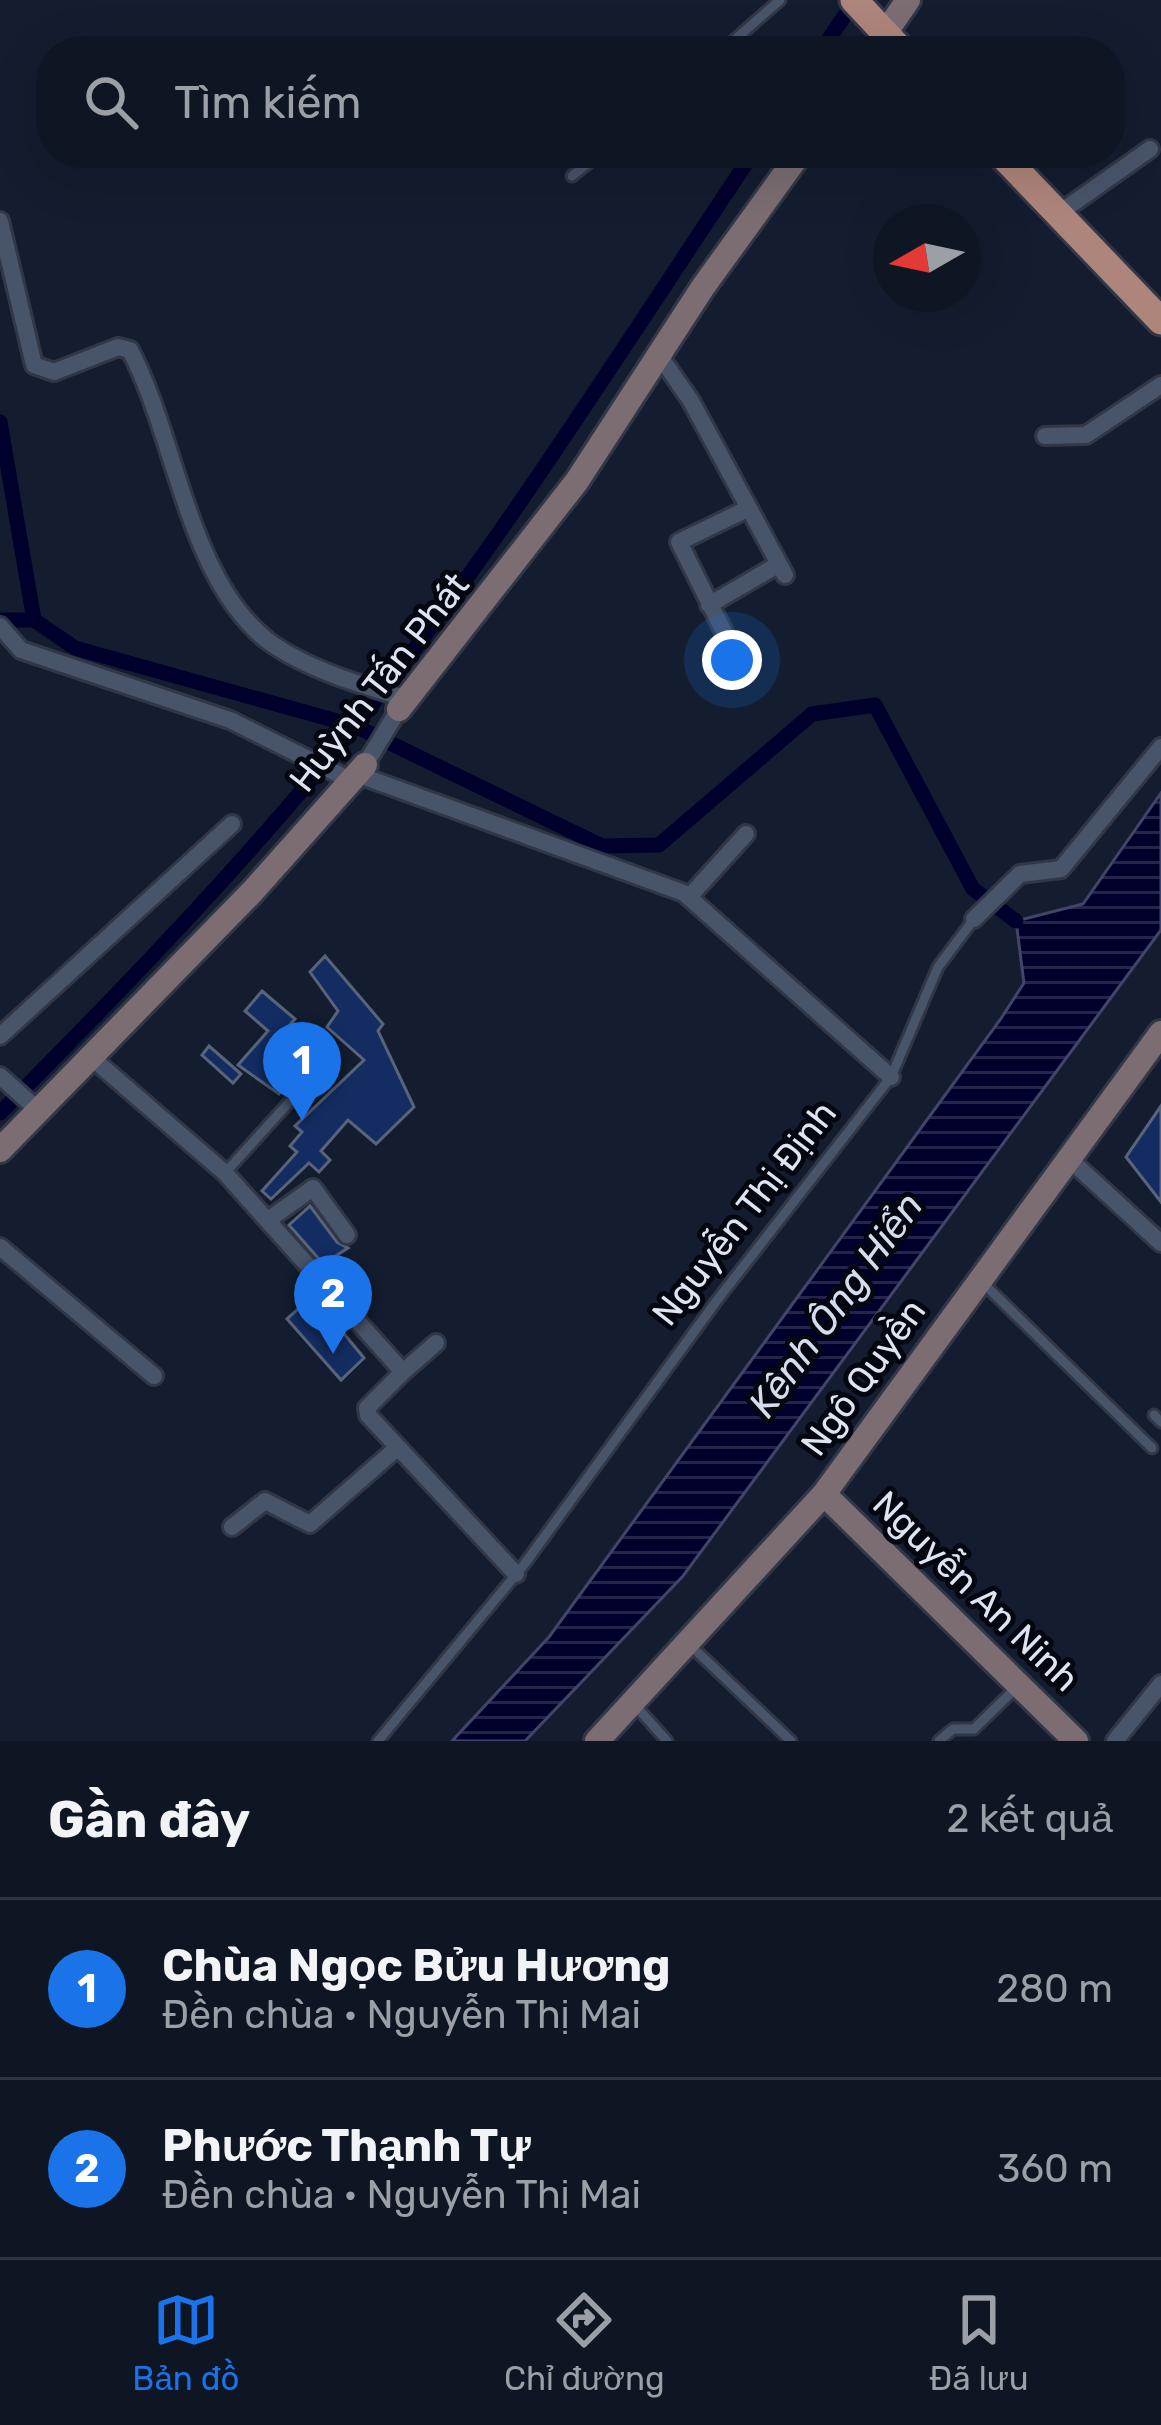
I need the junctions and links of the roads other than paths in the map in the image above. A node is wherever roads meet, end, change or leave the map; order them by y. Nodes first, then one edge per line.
1 (780, 0) edge
2 (908, 0) edge
3 (877, 30) edge
4 (739, 36) edge
5 (1150, 149) dead end
6 (1125, 167) edge
7 (582, 168) edge
8 (790, 168) edge
9 (1014, 168) edge
10 (1123, 168) edge
11 (572, 176) dead end
12 (1058, 214) junction
13 (0, 221) edge
14 (1161, 321) edge
15 (659, 355) junction
16 (1161, 386) edge
17 (1046, 436) dead end
18 (747, 508) junction
19 (709, 605) junction
20 (2, 632) edge
21 (738, 660) dead end
22 (398, 700) junction
23 (1161, 747) edge
24 (356, 775) junction
25 (232, 824) dead end
26 (746, 834) dead end
27 (689, 897) junction
28 (974, 919) joint
29 (1161, 1033) edge
30 (0, 1036) edge
31 (92, 1058) junction
32 (321, 1067) dead end
33 (0, 1076) edge
34 (891, 1077) junction
35 (32, 1105) junction
36 (0, 1150) edge
37 (1067, 1157) junction
38 (225, 1173) junction
39 (268, 1220) junction
40 (347, 1235) dead end
41 (1161, 1243) edge
42 (0, 1247) edge
43 (978, 1278) junction
44 (436, 1343) dead end
45 (403, 1372) junction
46 (154, 1376) dead end
47 (397, 1448) junction
48 (1152, 1448) dead end
49 (824, 1494) junction
50 (232, 1527) dead end
51 (516, 1574) junction
52 (689, 1644) junction
53 (1020, 1684) junction
54 (1161, 1684) edge
55 (633, 1703) junction
56 (378, 1741) edge
57 (597, 1741) edge
58 (668, 1741) edge
59 (791, 1741) edge
60 (939, 1741) edge
61 (1076, 1741) edge
62 (1115, 1741) edge

1 - 4 lane
2 - 3 street
5 - 6 street
7 - 11 lane
8 - 15 street, Huỳnh Tấn Phát
9 - 12 main road
10 - 12 street
12 - 14 main road
13 - 22 street
15 - 18 street
15 - 22 street, Huỳnh Tấn Phát
16 - 17 street
18 - 19 street
18 - 19 street
19 - 21 street
20 - 24 street
22 - 24 street, Huỳnh Tấn Phát
23 - 28 street, Nguyễn Thị Định
24 - 27 street
24 - 31 street, Huỳnh Tấn Phát
25 - 30 street
26 - 27 street
27 - 34 street
28 - 34 lane, Nguyễn Thị Định
29 - 37 street, Ngô Quyền
31 - 35 street, Huỳnh Tấn Phát
31 - 38 street
32 - 38 lane
33 - 35 street
34 - 51 lane, Nguyễn Thị Định
35 - 36 street, Huỳnh Tấn Phát
37 - 41 street
37 - 43 street, Ngô Quyền
38 - 39 street
39 - 40 street
39 - 45 street
42 - 46 street
43 - 48 lane
43 - 49 street, Ngô Quyền
44 - 45 street
45 - 47 street
47 - 50 street
47 - 51 street
49 - 52 street, Ngô Quyền
49 - 53 street, Nguyễn An Ninh
51 - 56 lane, Nguyễn Thị Định
52 - 55 street, Ngô Quyền
52 - 59 lane
53 - 60 lane
53 - 61 street, Nguyễn An Ninh
54 - 62 street
55 - 57 street, Ngô Quyền
55 - 58 lane

